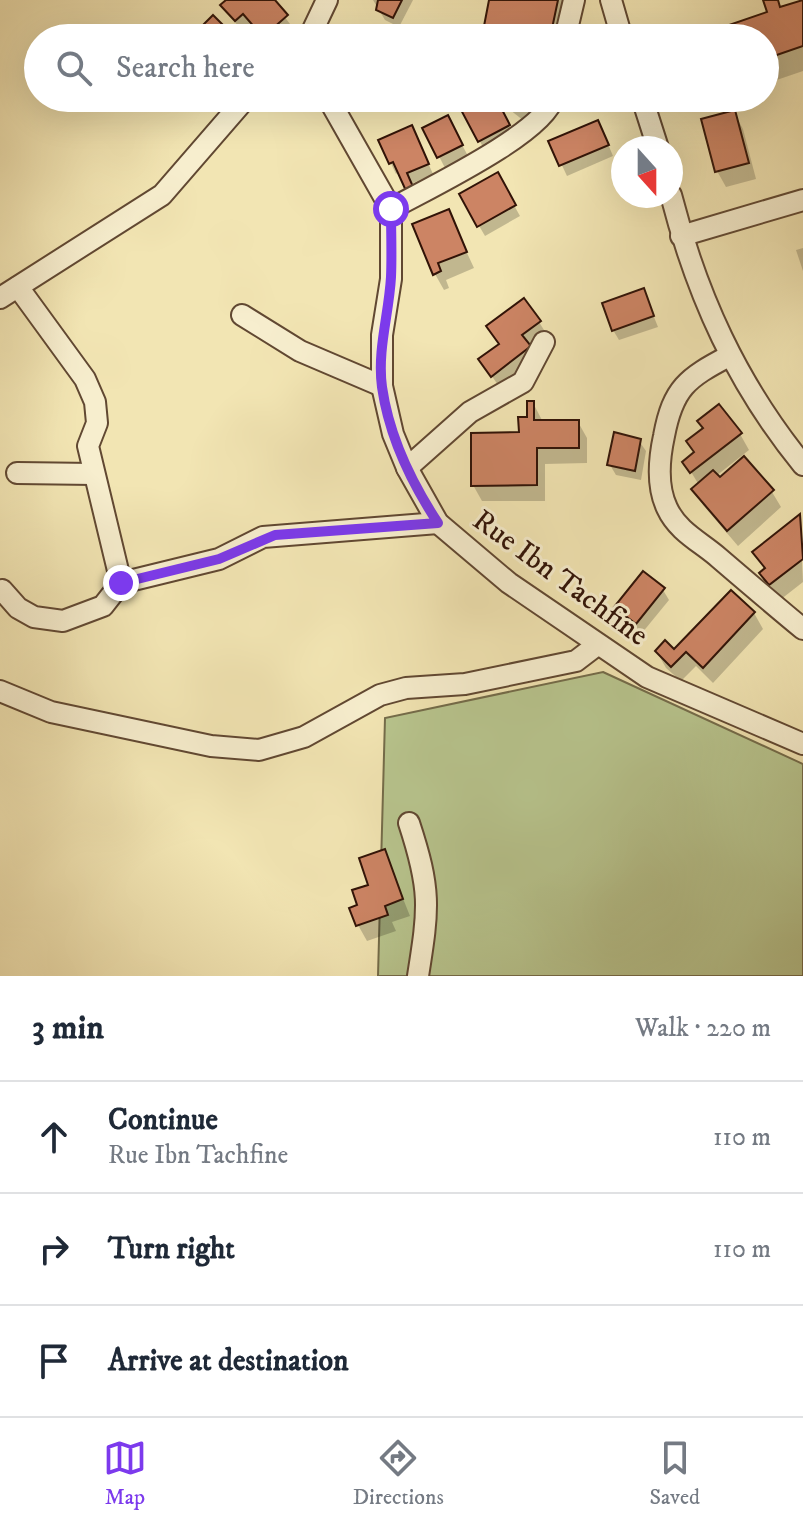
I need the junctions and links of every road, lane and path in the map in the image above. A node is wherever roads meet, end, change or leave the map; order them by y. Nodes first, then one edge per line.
1 (327, 0) edge
2 (574, 0) edge
3 (611, 0) edge
4 (316, 24) edge
5 (568, 24) edge
6 (618, 24) edge
7 (234, 112) edge
8 (336, 112) edge
9 (546, 112) edge
10 (646, 112) edge
11 (654, 136) edge
12 (803, 200) edge
13 (674, 208) edge
14 (391, 209) junction
15 (681, 236) junction
16 (18, 287) junction
17 (0, 298) edge
18 (242, 315) dead end
19 (544, 342) dead end
20 (729, 356) junction
21 (382, 386) junction
22 (803, 465) edge
23 (407, 468) junction
24 (17, 473) dead end
25 (94, 474) junction
26 (438, 523) junction
27 (121, 583) junction
28 (2, 590) dead end
29 (803, 629) edge
30 (597, 645) junction
31 (0, 691) edge
32 (803, 744) edge
33 (409, 823) dead end
34 (418, 976) edge

1 - 4 street
2 - 5 street
3 - 6 street
7 - 16 street
8 - 14 street, Rue Ibn Tachfine
9 - 14 street
10 - 11 street
12 - 15 street
13 - 15 street
14 - 21 street, Rue Ibn Tachfine
15 - 20 street
16 - 17 street
16 - 25 street
18 - 21 street
19 - 23 street
20 - 22 street
20 - 29 street
21 - 23 street, Rue Ibn Tachfine
23 - 26 street, Rue Ibn Tachfine
24 - 25 street
25 - 27 street
26 - 27 street
26 - 30 street, Rue Ibn Tachfine
27 - 28 street
30 - 31 street
30 - 32 street, Rue Ibn Tachfine
33 - 34 street

